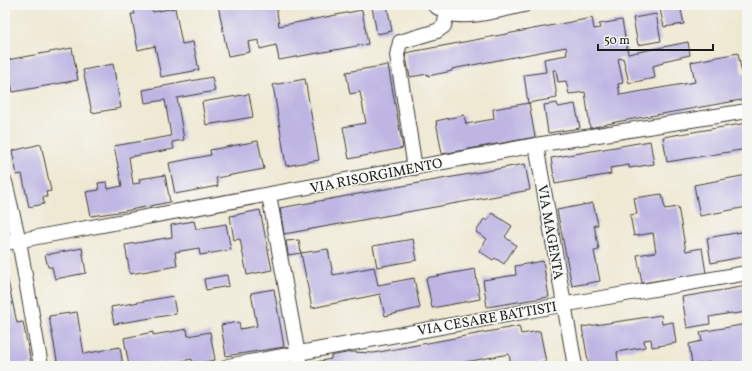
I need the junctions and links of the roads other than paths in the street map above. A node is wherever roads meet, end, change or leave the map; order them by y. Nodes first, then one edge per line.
1 (434, 5) edge
2 (524, 5) edge
3 (447, 13) junction
4 (747, 111) edge
5 (536, 146) junction
6 (415, 168) junction
7 (5, 182) edge
8 (269, 195) junction
9 (19, 240) junction
10 (5, 243) edge
11 (747, 273) edge
12 (564, 305) junction
13 (299, 359) edge
14 (41, 366) edge
15 (228, 366) edge
16 (575, 366) edge

1 - 3 street
2 - 3 street
3 - 6 street
4 - 5 street, VIA RISORGIMENTO
5 - 6 street, VIA RISORGIMENTO
5 - 12 street, VIA MAGENTA
6 - 8 street, VIA RISORGIMENTO
7 - 9 street
8 - 9 street, VIA RISORGIMENTO
8 - 13 street
9 - 10 street, VIA RISORGIMENTO
9 - 14 street
11 - 12 street, VIA CESARE BATTISTI
12 - 13 street, VIA CESARE BATTISTI
12 - 16 street, VIA MAGENTA
13 - 15 street, VIA CESARE BATTISTI

